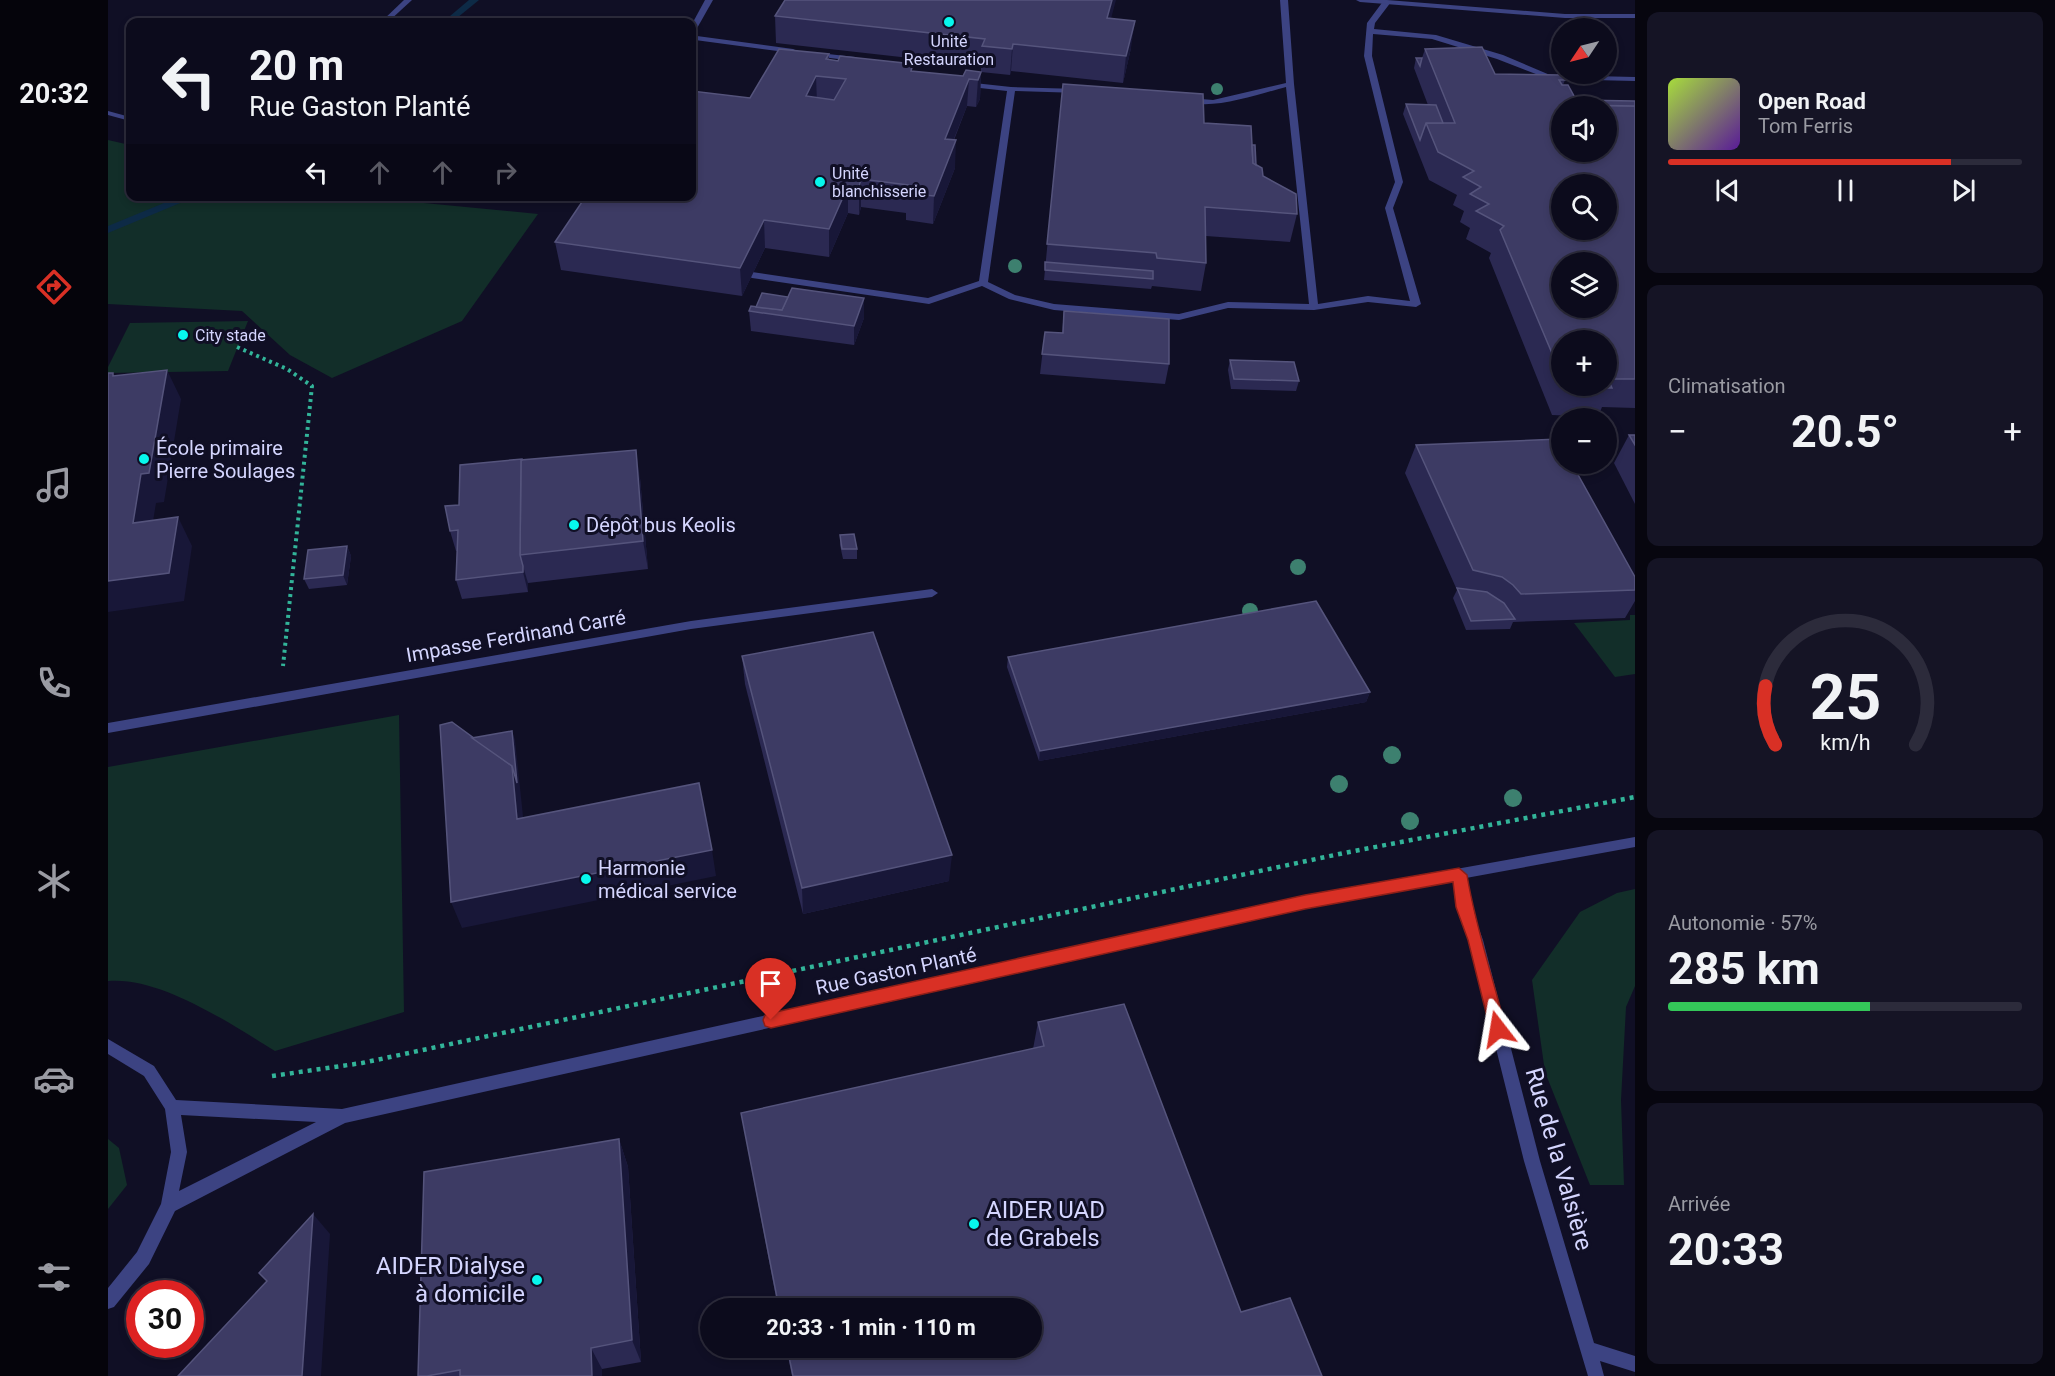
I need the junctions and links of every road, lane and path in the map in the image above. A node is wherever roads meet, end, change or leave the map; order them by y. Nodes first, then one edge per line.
1 (408, 0) edge
2 (709, 0) edge
3 (1284, 0) edge
4 (1360, 0) edge
5 (1387, 2) junction
6 (1635, 16) edge
7 (388, 18) edge
8 (696, 28) edge
9 (1370, 31) junction
10 (696, 35) edge
11 (797, 52) edge
12 (808, 53) edge
13 (865, 60) edge
14 (1635, 79) edge
15 (955, 83) edge
16 (1290, 84) junction
17 (1011, 89) junction
18 (1085, 92) edge
19 (1178, 99) edge
20 (108, 112) edge
21 (126, 118) edge
22 (752, 275) edge
23 (983, 283) junction
24 (1314, 307) junction
25 (237, 347) dead end
26 (932, 593) dead end
27 (280, 697) junction
28 (108, 728) edge
29 (1635, 796) edge
30 (1635, 842) edge
31 (1459, 875) junction
32 (108, 1046) edge
33 (270, 1077) dead end
34 (172, 1107) junction
35 (343, 1116) junction
36 (170, 1205) junction
37 (108, 1301) edge
38 (1588, 1349) junction
39 (1635, 1364) edge
40 (1596, 1376) edge

1 - 7 street
2 - 8 street
3 - 16 street
4 - 5 street
5 - 6 street
5 - 9 street
9 - 14 street
9 - 24 street
10 - 11 street
12 - 13 street
15 - 17 street
16 - 19 street
16 - 24 street
17 - 18 street
17 - 23 street
20 - 21 street
22 - 23 street
23 - 24 street
25 - 27 path
26 - 27 street, Impasse Ferdinand Carré
27 - 28 street, Impasse Ferdinand Carré
29 - 33 path
30 - 31 street
31 - 35 street, Rue Gaston Planté
31 - 38 street, Rue de la Valsière
32 - 34 street
34 - 35 street, Rue Gaston Planté
34 - 36 street
35 - 36 street, Rue Gaston Planté
36 - 37 street
38 - 39 street
38 - 40 street, Rue de la Valsière

